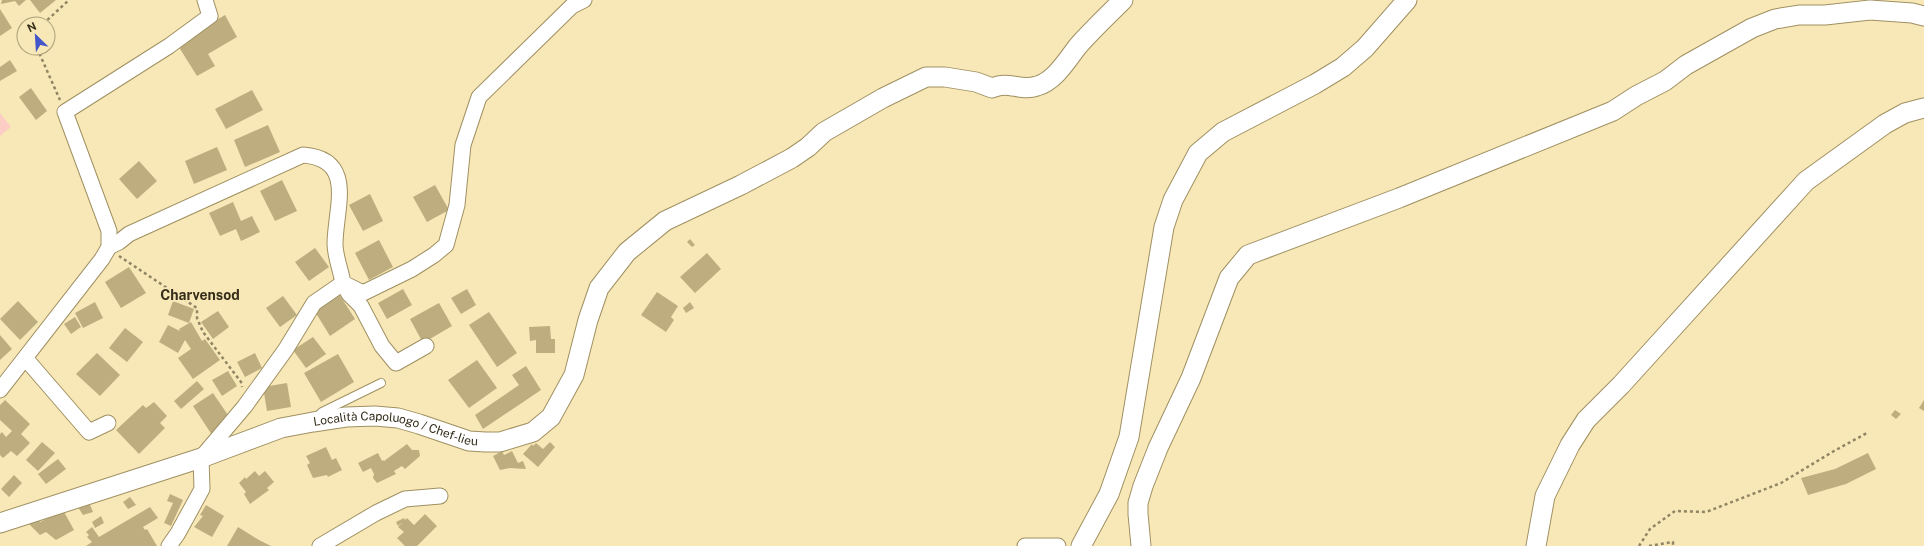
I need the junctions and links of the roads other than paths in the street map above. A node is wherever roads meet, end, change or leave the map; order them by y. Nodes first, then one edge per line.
1 (205, 0) edge
2 (584, 0) edge
3 (1123, 0) edge
4 (1407, 0) edge
5 (1924, 16) edge
6 (1924, 108) edge
7 (109, 246) junction
8 (343, 283) junction
9 (426, 346) dead end
10 (26, 359) junction
11 (381, 383) dead end
12 (0, 390) edge
13 (311, 422) junction
14 (108, 423) dead end
15 (201, 458) junction
16 (440, 496) dead end
17 (0, 523) edge
18 (169, 546) edge
19 (320, 546) edge
20 (1025, 546) edge
21 (1058, 546) edge
22 (1081, 546) edge
23 (1141, 546) edge
24 (1536, 546) edge

1 - 7 street
2 - 8 street
3 - 13 street, Località Capoluogo / Chef-lieu
4 - 22 street
5 - 23 street
6 - 24 street
7 - 8 street
7 - 10 street
8 - 9 street
8 - 15 street
10 - 12 street
10 - 14 street
11 - 13 lane
13 - 15 street, Località Capoluogo / Chef-lieu
15 - 17 street, Località Capoluogo / Chef-lieu
15 - 18 street
16 - 19 street
20 - 21 street

